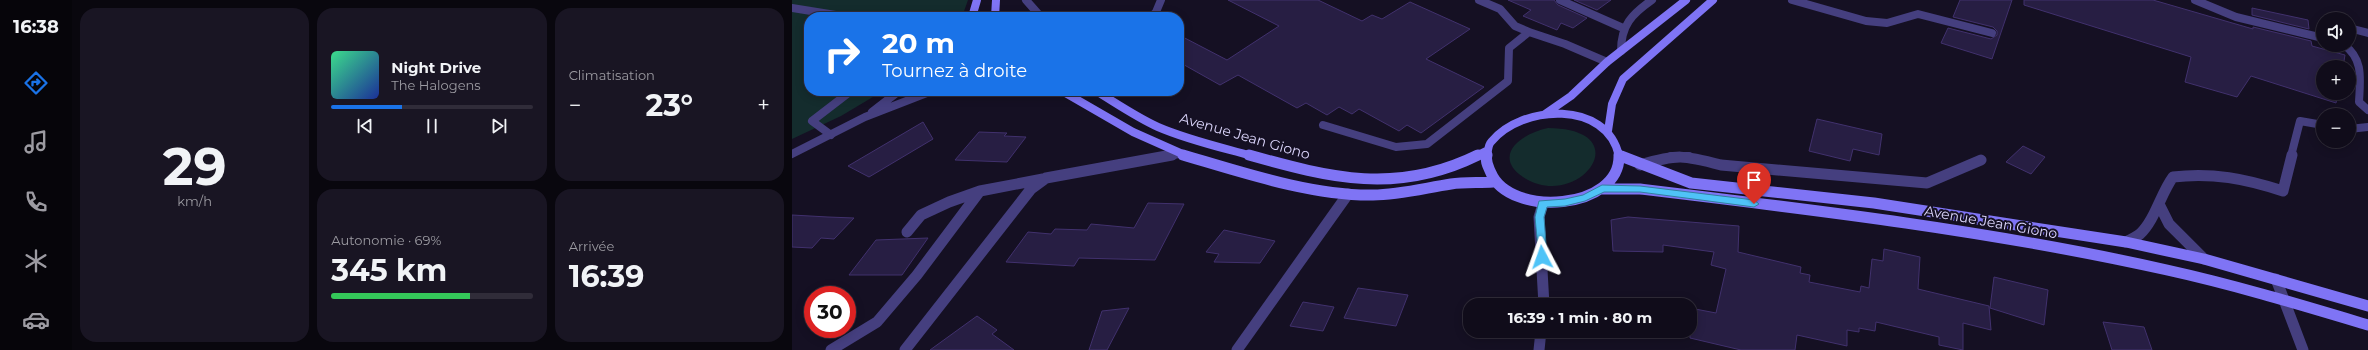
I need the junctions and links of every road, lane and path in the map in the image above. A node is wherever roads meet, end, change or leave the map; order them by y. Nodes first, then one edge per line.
1 (977, 0) edge
2 (996, 0) edge
3 (1026, 0) edge
4 (1161, 0) edge
5 (1479, 0) edge
6 (1560, 0) edge
7 (1652, 0) edge
8 (1686, 0) edge
9 (1713, 0) edge
10 (1792, 0) edge
11 (2195, 0) edge
12 (792, 8) edge
13 (817, 12) edge
14 (973, 12) edge
15 (995, 12) edge
16 (1037, 12) edge
17 (1156, 12) edge
18 (1623, 28) junction
19 (2356, 30) edge
20 (1529, 32) junction
21 (1992, 33) dead end
22 (2368, 33) edge
23 (2316, 36) edge
24 (1621, 50) junction
25 (2355, 52) edge
26 (1607, 62) junction
27 (844, 96) edge
28 (892, 96) edge
29 (919, 96) edge
30 (1071, 96) edge
31 (1104, 96) edge
32 (2368, 110) edge
33 (1545, 114) junction
34 (865, 117) junction
35 (2316, 124) edge
36 (1323, 125) dead end
37 (2368, 127) edge
38 (2356, 128) edge
39 (1608, 131) junction
40 (831, 134) junction
41 (1486, 151) junction
42 (792, 154) edge
43 (1178, 154) junction
44 (1621, 156) junction
45 (1981, 160) dead end
46 (1640, 165) junction
47 (1046, 178) junction
48 (1494, 182) junction
49 (1602, 189) junction
50 (980, 191) junction
51 (1348, 194) junction
52 (1543, 204) junction
53 (2159, 204) junction
54 (907, 232) dead end
55 (2126, 242) junction
56 (2204, 259) junction
57 (2276, 279) junction
58 (1544, 298) edge
59 (2282, 299) junction
60 (2368, 306) edge
61 (2368, 325) edge
62 (1540, 338) edge
63 (831, 350) edge
64 (905, 350) edge
65 (1237, 350) edge
66 (1539, 350) edge
67 (2303, 350) edge

1 - 14 main road
2 - 15 main road
3 - 16 street
4 - 17 street
5 - 20 street
6 - 18 street
7 - 18 street
8 - 24 main road
9 - 39 main road
10 - 21 street
11 - 23 street
12 - 13 street
18 - 24 street
19 - 22 street
20 - 26 street
20 - 36 street
24 - 26 main road
25 - 32 street
26 - 33 main road
27 - 40 street
28 - 34 street
29 - 34 street
30 - 43 main road
31 - 41 main road, Avenue Jean Giono
33 - 39 main road
33 - 41 main road
34 - 40 street
35 - 53 street
37 - 38 street
39 - 44 main road
40 - 42 street
41 - 48 main road
43 - 47 street
43 - 51 main road
44 - 46 main road, Avenue Jean Giono
44 - 49 main road
45 - 46 street
46 - 55 main road, Avenue Jean Giono
47 - 50 street
47 - 64 street
48 - 51 main road
48 - 52 main road
49 - 52 main road
49 - 59 main road, Avenue Jean Giono
50 - 54 street
50 - 63 street
51 - 65 street
52 - 58 street
53 - 55 street
53 - 56 street
55 - 56 main road, Avenue Jean Giono
56 - 57 main road, Avenue Jean Giono
57 - 59 street
57 - 60 main road, Avenue Jean Giono
59 - 61 main road, Avenue Jean Giono
59 - 67 street
62 - 66 street

